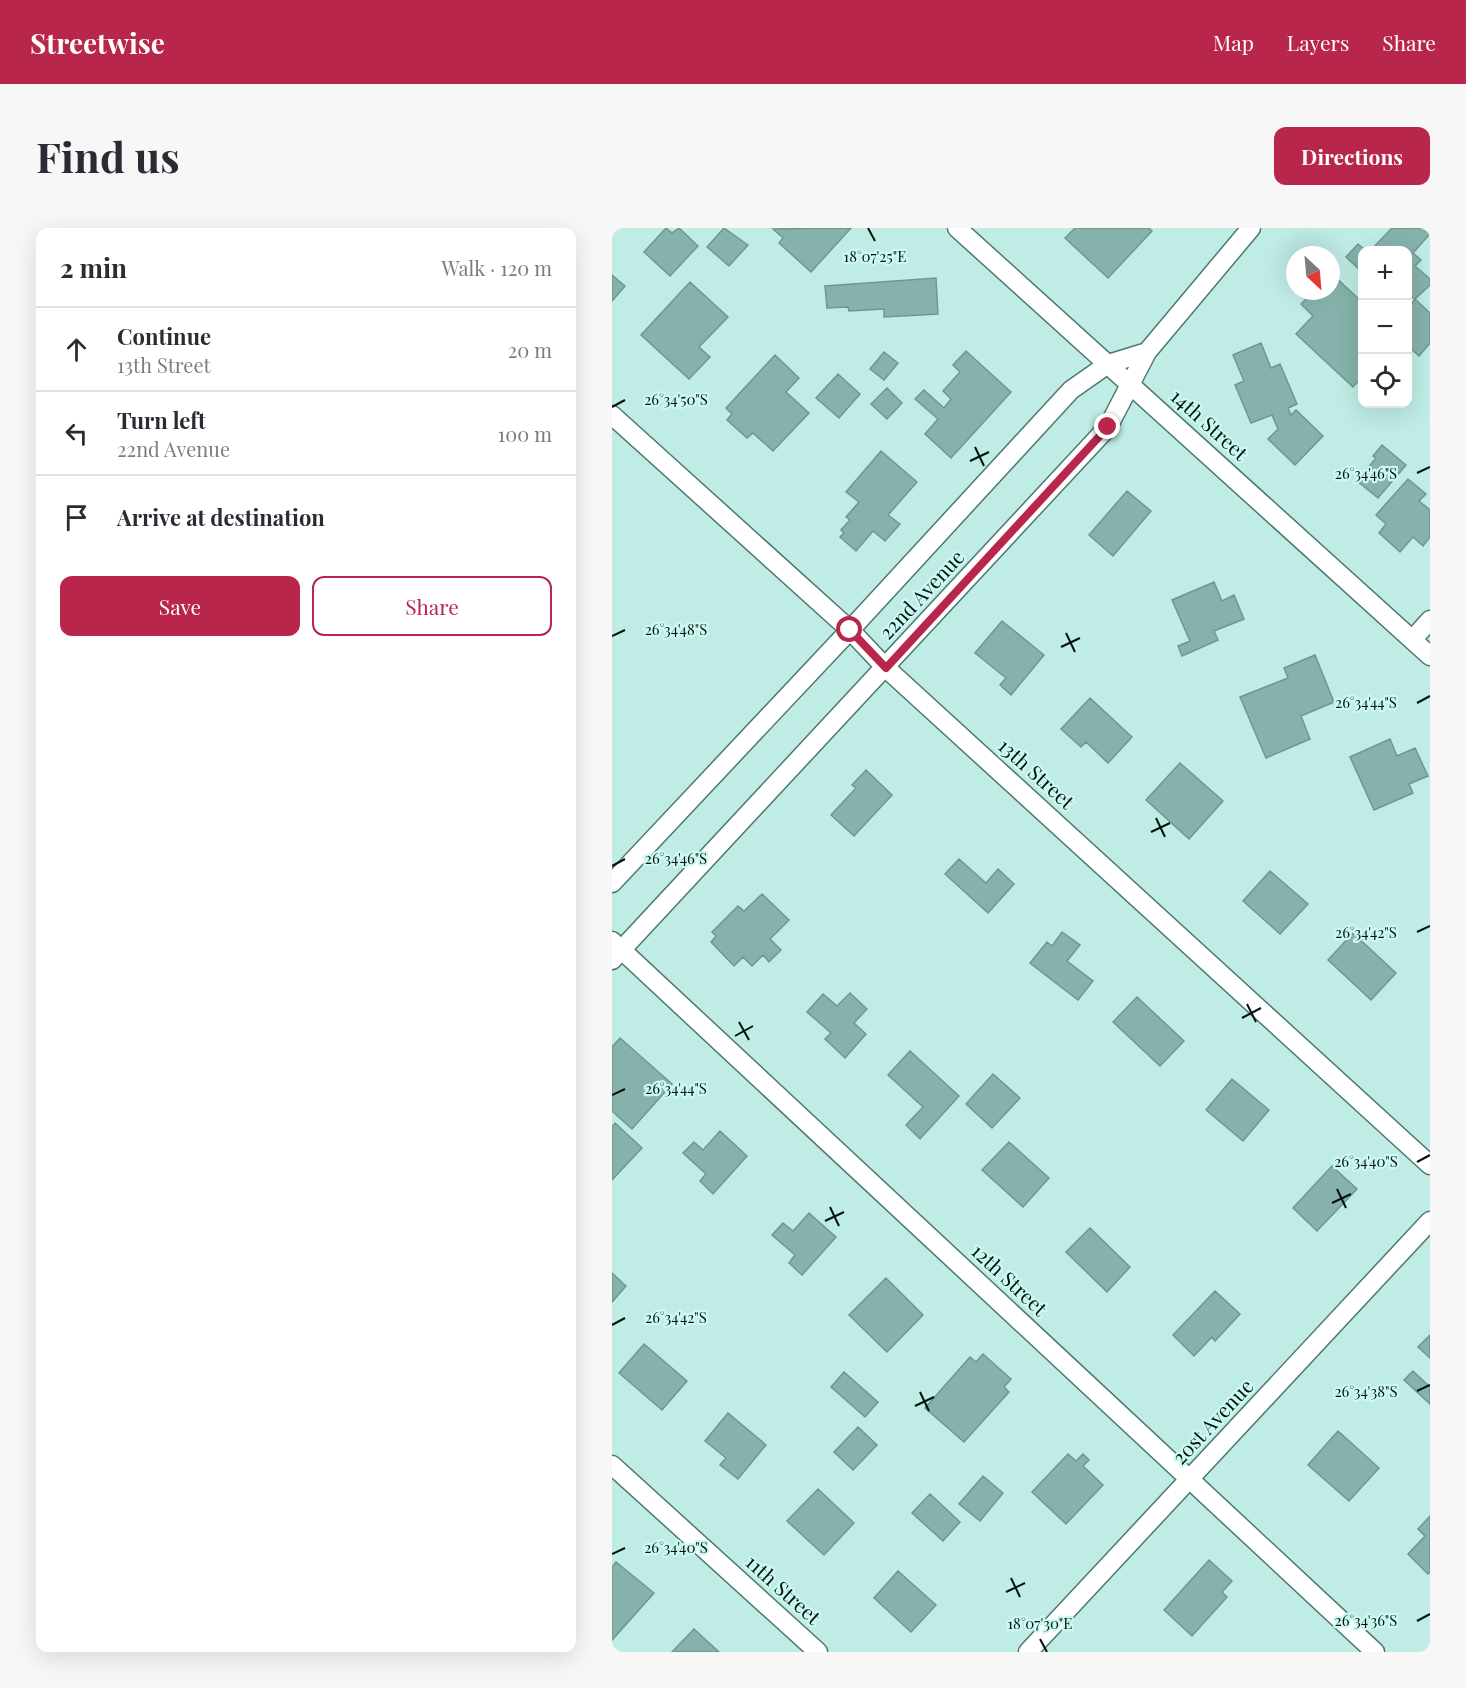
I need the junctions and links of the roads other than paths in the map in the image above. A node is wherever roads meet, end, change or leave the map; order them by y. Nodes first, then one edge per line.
1 (957, 228) edge
2 (1251, 228) edge
3 (1147, 351) junction
4 (1108, 364) junction
5 (1131, 386) junction
6 (612, 415) edge
7 (1430, 620) edge
8 (850, 630) junction
9 (1413, 639) junction
10 (1430, 656) edge
11 (886, 668) junction
12 (612, 883) edge
13 (615, 950) edge
14 (1430, 1165) edge
15 (1430, 1221) edge
16 (612, 1465) edge
17 (1190, 1481) junction
18 (818, 1652) edge
19 (1028, 1652) edge
20 (1375, 1652) edge

1 - 4 street, 14th Street
2 - 3 street, 22nd Avenue
3 - 4 street, 22nd Avenue
3 - 5 street, 22nd Avenue
4 - 5 street, 14th Street
4 - 8 street, 22nd Avenue
5 - 9 street, 14th Street
5 - 11 street, 22nd Avenue
6 - 8 street, 13th Street
7 - 9 street
8 - 11 street, 13th Street
8 - 12 street, 22nd Avenue
9 - 10 street, 14th Street
11 - 13 street, 22nd Avenue
11 - 14 street, 13th Street
13 - 17 street, 12th Street
15 - 17 street, 20st Avenue
16 - 18 street, 11th Street
17 - 19 street, 20st Avenue
17 - 20 street, 12th Street

